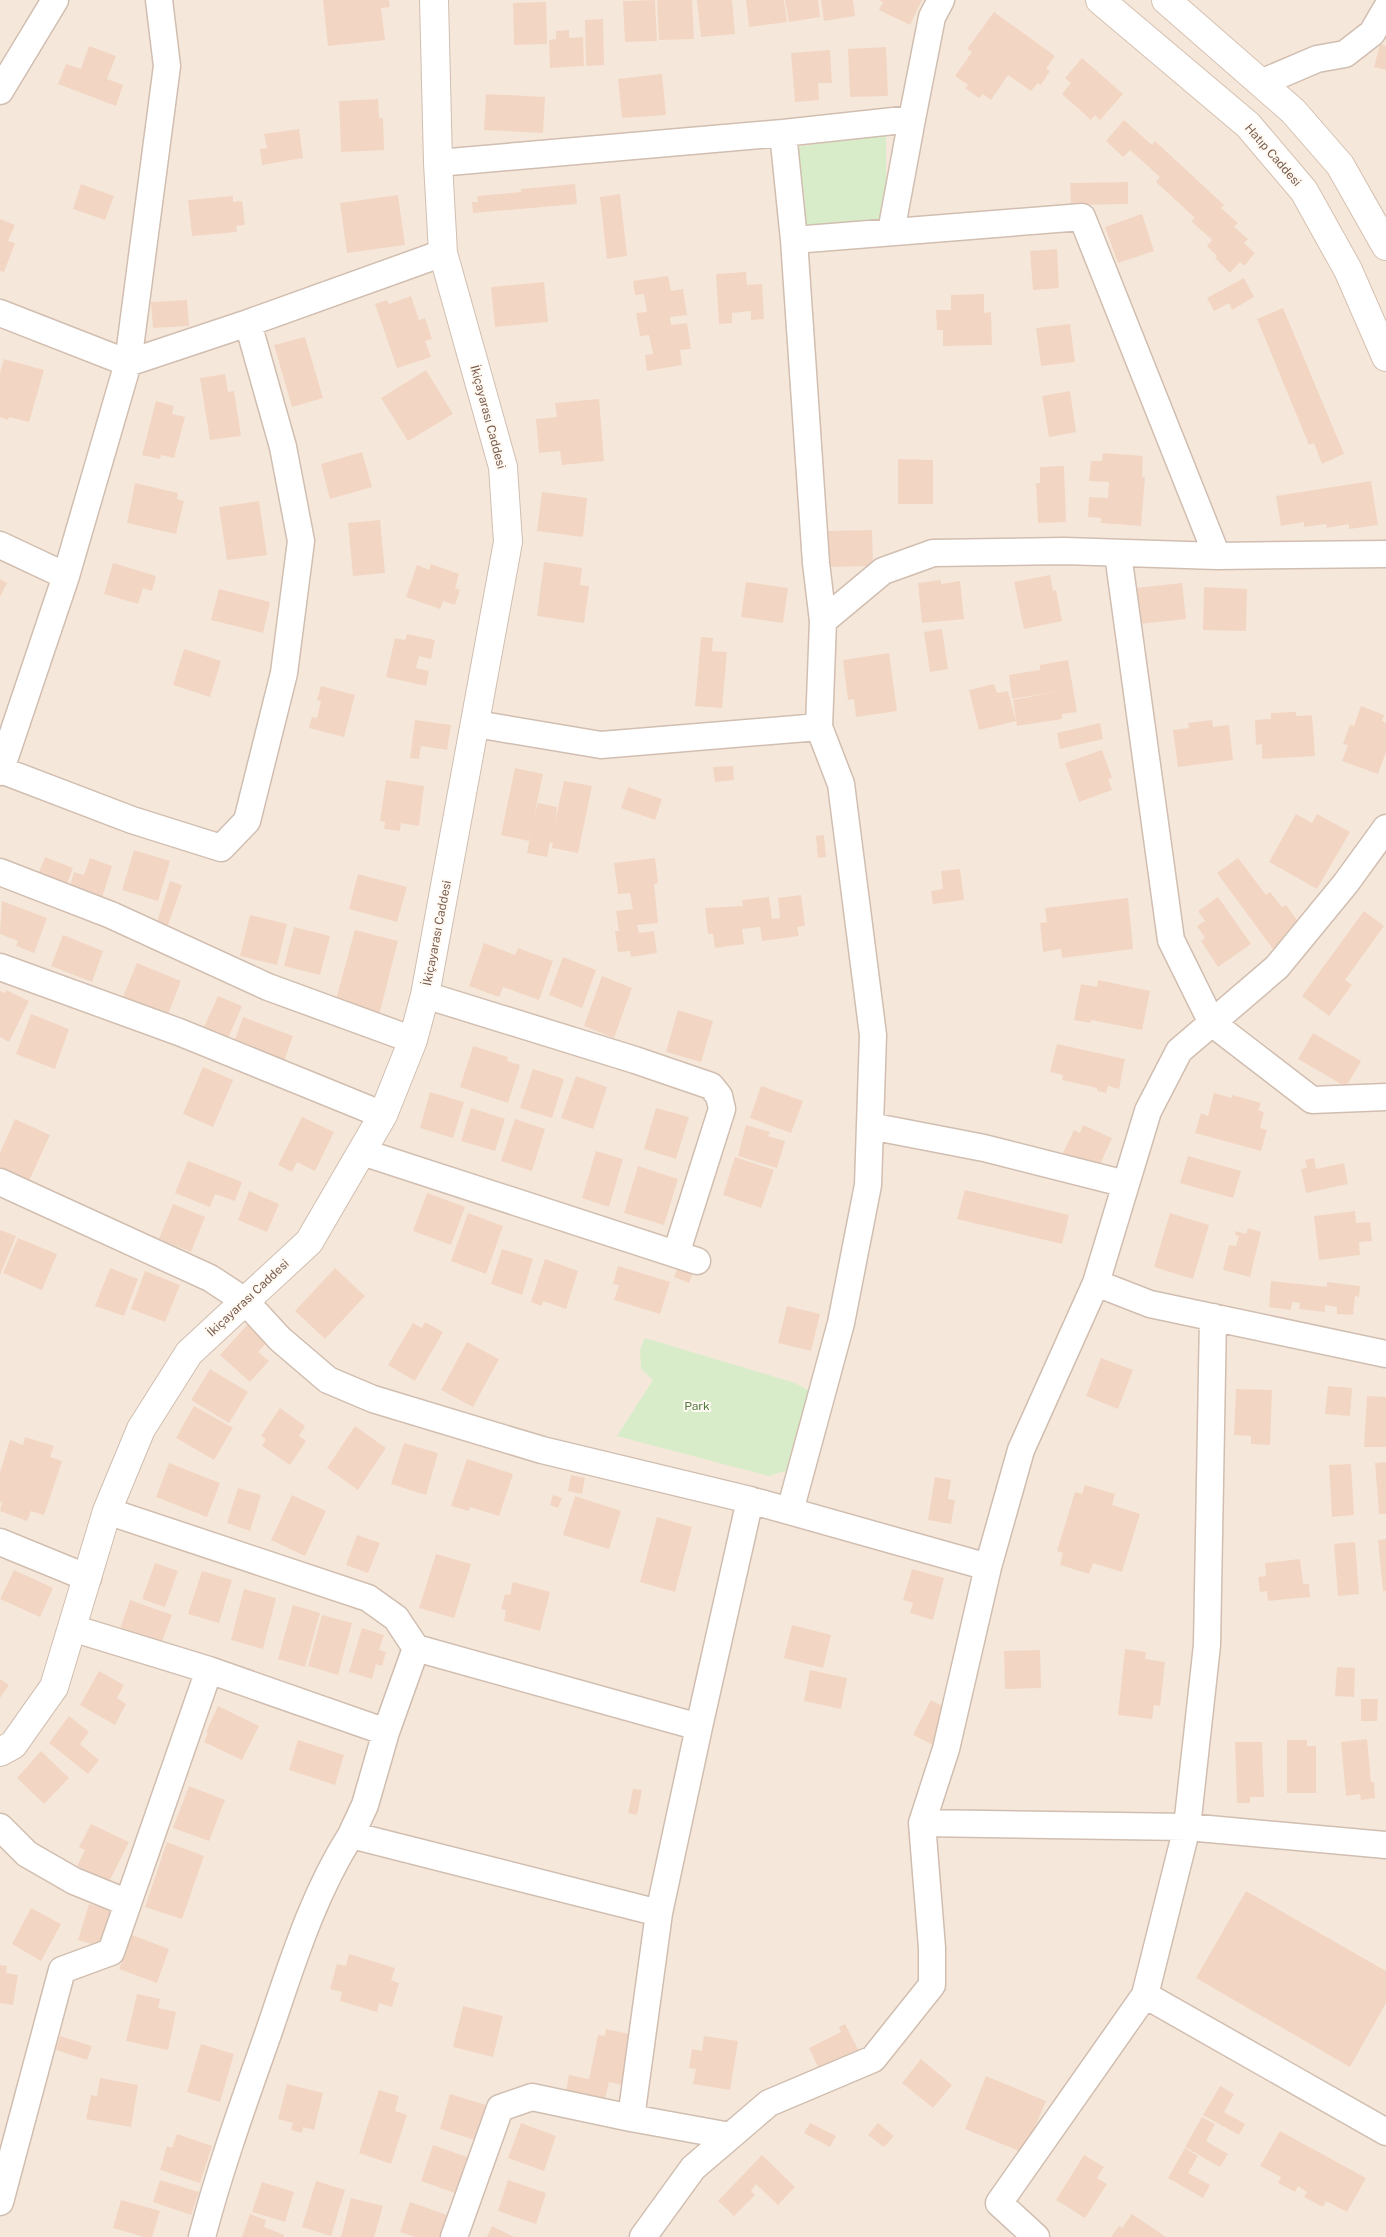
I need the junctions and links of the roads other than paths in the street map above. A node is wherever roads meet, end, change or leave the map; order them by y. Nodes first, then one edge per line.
1 (55, 0) edge
2 (159, 0) edge
3 (434, 0) edge
4 (942, 0) edge
5 (1100, 0) edge
6 (1166, 0) edge
7 (1386, 9) edge
8 (1263, 82) junction
9 (0, 91) edge
10 (912, 120) junction
11 (783, 133) junction
12 (438, 163) junction
13 (891, 232) junction
14 (794, 240) junction
15 (1386, 246) edge
16 (443, 253) junction
17 (0, 313) edge
18 (248, 323) junction
19 (1386, 357) edge
20 (128, 363) junction
21 (0, 545) edge
22 (1118, 554) junction
23 (1386, 554) edge
24 (1217, 556) junction
25 (66, 576) junction
26 (823, 621) junction
27 (476, 724) junction
28 (819, 727) junction
29 (0, 771) edge
30 (1386, 828) edge
31 (0, 872) edge
32 (0, 968) edge
33 (425, 995) junction
34 (1212, 1023) junction
35 (413, 1040) junction
36 (1386, 1097) edge
37 (383, 1115) junction
38 (870, 1126) junction
39 (362, 1152) junction
40 (0, 1182) edge
41 (1126, 1184) junction
42 (1096, 1283) junction
43 (245, 1301) junction
44 (1213, 1317) junction
45 (1386, 1354) edge
46 (750, 1500) junction
47 (107, 1511) junction
48 (790, 1511) junction
49 (0, 1542) edge
50 (988, 1567) junction
51 (88, 1578) junction
52 (72, 1628) junction
53 (416, 1648) junction
54 (209, 1670) junction
55 (699, 1727) junction
56 (386, 1732) junction
57 (0, 1752) edge
58 (922, 1823) junction
59 (0, 1827) edge
60 (1187, 1827) junction
61 (351, 1835) junction
62 (1386, 1845) edge
63 (128, 1903) junction
64 (659, 1913) junction
65 (1145, 1995) junction
66 (631, 2118) junction
67 (1386, 2132) edge
68 (730, 2136) junction
69 (0, 2202) edge
70 (202, 2237) edge
71 (454, 2237) edge
72 (643, 2237) edge
73 (1036, 2237) edge

1 - 9 street
2 - 20 street
3 - 12 street, İkiçayarası Caddesi
4 - 10 street
5 - 19 street, Hatıp Caddesi
6 - 8 street
7 - 8 street
8 - 15 street
10 - 11 street
10 - 13 street
11 - 12 street
11 - 14 street
12 - 16 street, İkiçayarası Caddesi
13 - 14 street
13 - 24 street
14 - 26 street
16 - 18 street
16 - 27 street, İkiçayarası Caddesi
17 - 20 street
18 - 20 street
18 - 29 street
20 - 25 street
21 - 25 street
22 - 24 street
22 - 26 street
22 - 34 street
23 - 24 street
25 - 29 street
26 - 28 street
27 - 28 street
27 - 33 street, İkiçayarası Caddesi
28 - 38 street
30 - 34 street
31 - 35 street
32 - 37 street
33 - 35 street, İkiçayarası Caddesi
33 - 39 street
34 - 36 street
34 - 41 street
35 - 37 street, İkiçayarası Caddesi
37 - 39 street, İkiçayarası Caddesi
38 - 41 street
38 - 48 street
39 - 43 street, İkiçayarası Caddesi
40 - 43 street
41 - 42 street
42 - 44 street
42 - 50 street
43 - 46 street
43 - 47 street, İkiçayarası Caddesi
44 - 45 street
44 - 60 street
46 - 48 street
46 - 55 street
47 - 51 street, İkiçayarası Caddesi
47 - 53 street
48 - 50 street
49 - 51 street
50 - 58 street
51 - 52 street, İkiçayarası Caddesi
52 - 54 street
52 - 57 street, İkiçayarası Caddesi
53 - 55 street
53 - 56 street
54 - 56 street
54 - 63 street
55 - 64 street
56 - 61 street
58 - 60 street
58 - 68 street
59 - 63 street
60 - 62 street
60 - 65 street
61 - 64 street
61 - 70 street
63 - 69 street
64 - 66 street
65 - 67 street
65 - 73 street
66 - 68 street
66 - 71 street
68 - 72 street

